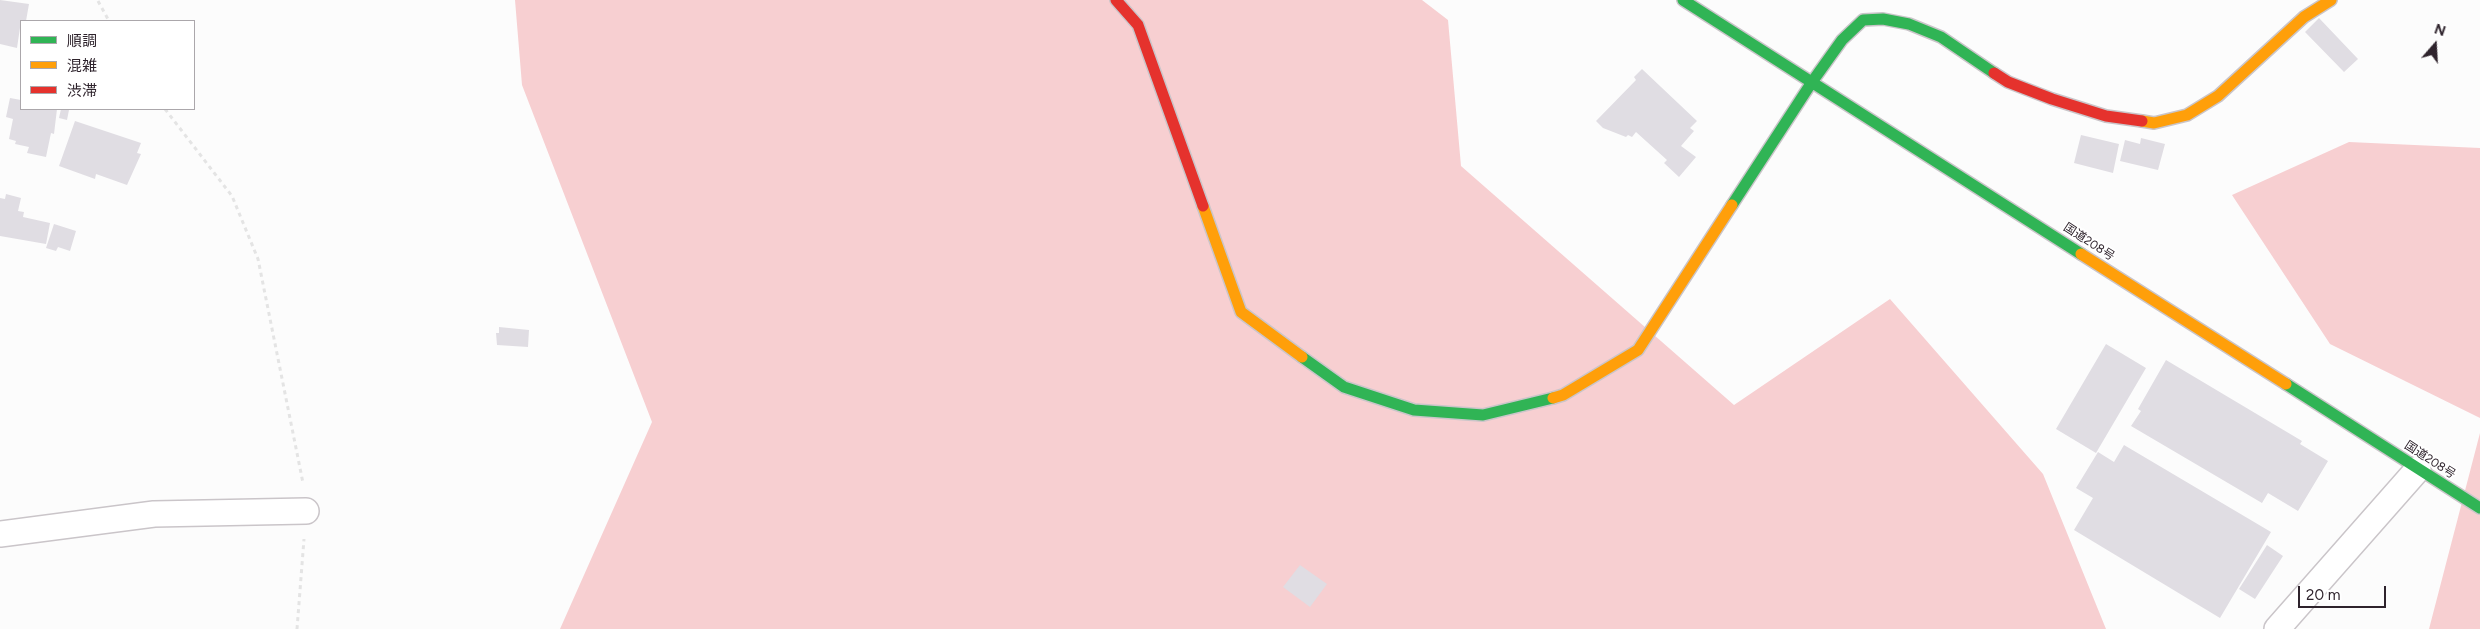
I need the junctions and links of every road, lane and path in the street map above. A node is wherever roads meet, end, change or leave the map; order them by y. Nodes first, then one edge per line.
1 (1116, 0) edge
2 (1683, 0) edge
3 (2331, 0) edge
4 (98, 2) dead end
5 (108, 20) edge
6 (1812, 82) junction
7 (166, 110) edge
8 (2418, 469) junction
9 (2480, 508) edge
10 (306, 511) junction
11 (0, 534) edge
12 (297, 629) edge
13 (2277, 629) edge

1 - 6 main road
2 - 6 main road, 国道208号
3 - 6 main road
4 - 5 path
6 - 8 main road, 国道208号
7 - 10 path
8 - 9 main road, 国道208号
8 - 13 street
10 - 11 street
10 - 12 path

